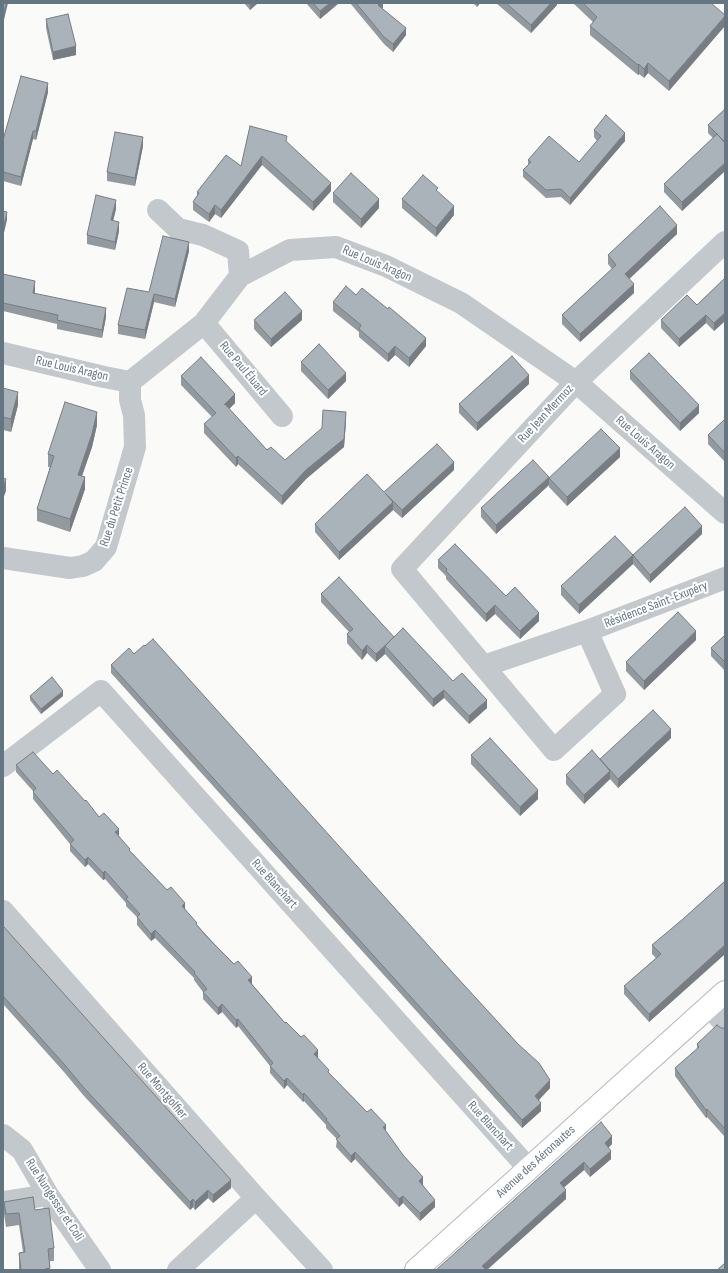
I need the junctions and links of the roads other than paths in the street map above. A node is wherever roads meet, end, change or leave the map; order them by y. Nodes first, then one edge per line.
1 (158, 210) dead end
2 (725, 242) edge
3 (240, 276) junction
4 (204, 323) junction
5 (3, 354) edge
6 (130, 382) junction
7 (576, 382) junction
8 (282, 416) dead end
9 (725, 513) edge
10 (3, 558) edge
11 (725, 578) edge
12 (426, 598) joint
13 (587, 631) junction
14 (484, 666) junction
15 (3, 766) edge
16 (3, 911) edge
17 (717, 999) edge
18 (725, 1024) edge
19 (3, 1135) edge
20 (529, 1169) junction
21 (48, 1195) junction
22 (256, 1198) junction
23 (3, 1202) edge
24 (100, 1270) edge
25 (178, 1270) edge
26 (322, 1270) edge
27 (416, 1270) edge

1 - 3 street
2 - 7 street, Rue Jean Mermoz
3 - 4 street, Rue Louis Aragon
3 - 7 street, Rue Louis Aragon
4 - 6 street, Rue Louis Aragon
4 - 8 street, Rue Paul Éluard
5 - 6 street, Rue Louis Aragon
6 - 10 street, Rue du Petit Prince
7 - 9 street, Rue Louis Aragon
7 - 12 street, Rue Jean Mermoz
11 - 13 street, Résidence Saint-Exupéry
12 - 14 street, Résidence Saint-Exupéry
13 - 14 street, Résidence Saint-Exupéry
13 - 14 street, Résidence Saint-Exupéry
15 - 20 street, Rue Blanchart
16 - 22 street, Rue Montgolfier
17 - 18 street
17 - 20 street, Avenue des Aéronautes
19 - 21 street, Rue Nungesser et Coli
20 - 27 street, Avenue des Aéronautes
21 - 23 street
21 - 24 street, Rue Nungesser et Coli
22 - 25 street
22 - 26 street, Rue Montgolfier

